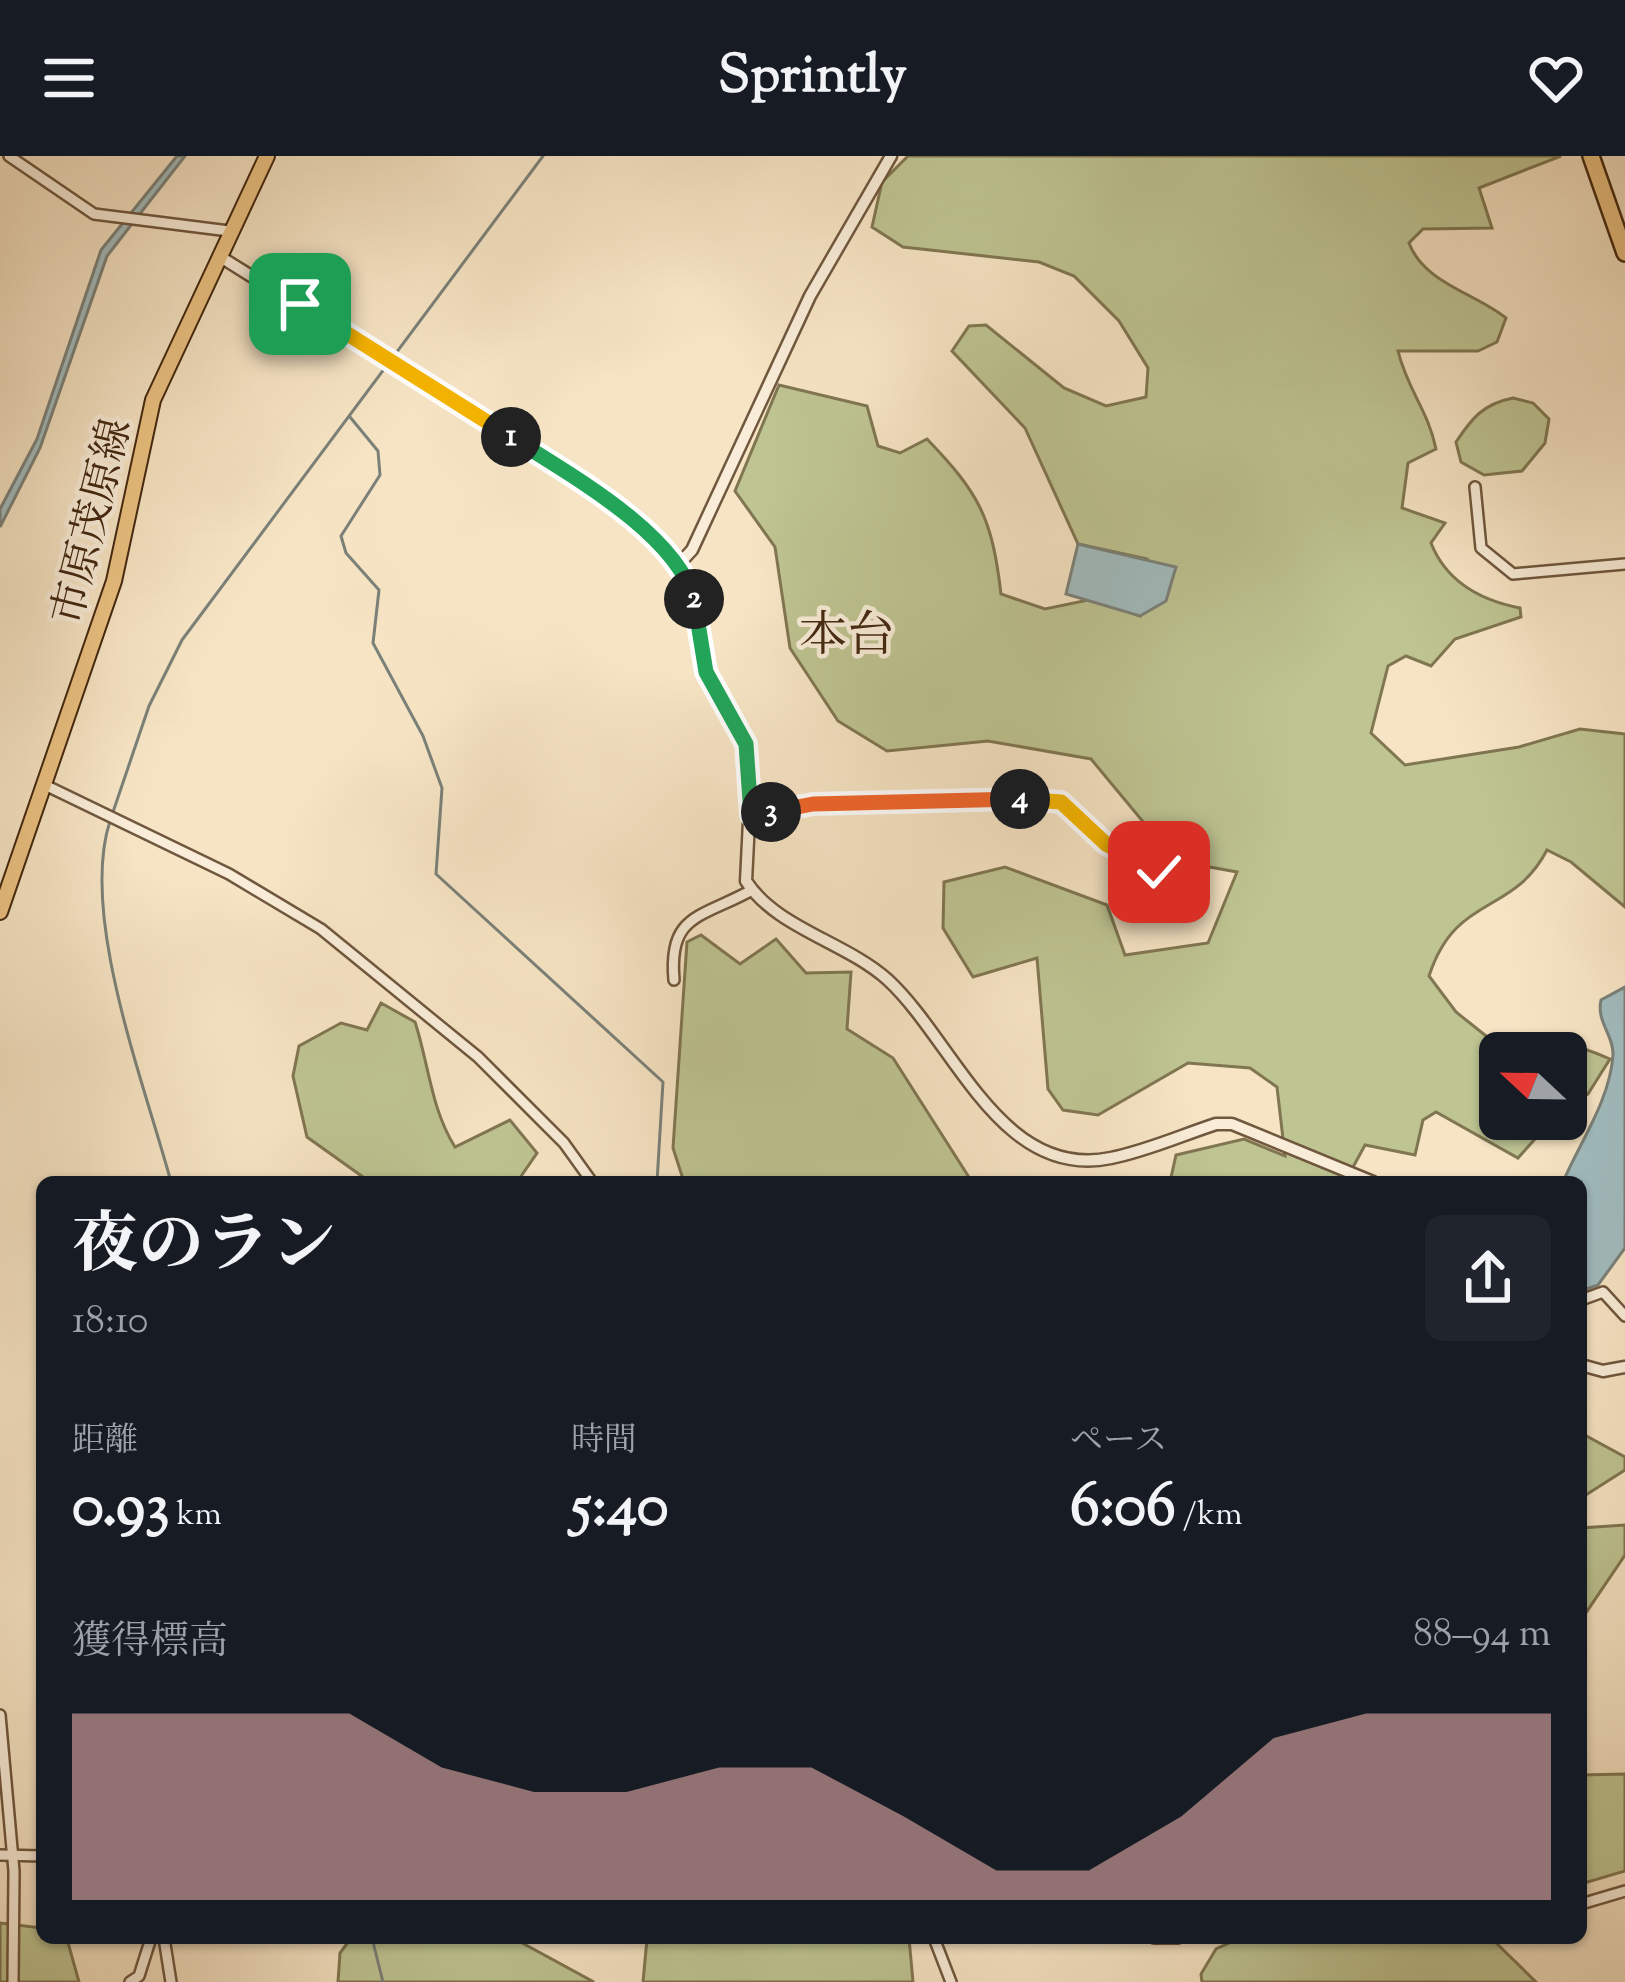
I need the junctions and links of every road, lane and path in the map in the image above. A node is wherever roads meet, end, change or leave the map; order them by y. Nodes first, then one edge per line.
1 (9, 156) edge
2 (267, 156) edge
3 (891, 156) edge
4 (1592, 156) edge
5 (229, 231) junction
6 (1625, 253) edge
7 (219, 256) junction
8 (1475, 487) dead end
9 (679, 564) junction
10 (1625, 564) edge
11 (47, 786) junction
12 (751, 815) junction
13 (1159, 872) dead end
14 (752, 890) junction
15 (0, 912) edge
16 (674, 980) dead end
17 (588, 1176) edge
18 (1358, 1176) edge
19 (1587, 1298) edge
20 (1625, 1316) edge
21 (1587, 1367) edge
22 (1625, 1367) edge
23 (0, 1718) edge
24 (13, 1854) junction
25 (0, 1855) edge
26 (36, 1856) edge
27 (1625, 1891) edge
28 (1587, 1902) edge
29 (149, 1944) edge
30 (165, 1944) edge
31 (936, 1944) edge
32 (13, 1982) edge
33 (130, 1982) edge
34 (171, 1982) edge
35 (951, 1982) edge

1 - 5 street
2 - 5 main road, 市原茂原線
3 - 9 street
4 - 6 highway
5 - 7 main road, 市原茂原線
7 - 9 street
7 - 11 main road, 市原茂原線
8 - 10 street
9 - 12 street
11 - 15 main road, 市原茂原線
11 - 17 street
12 - 13 street
12 - 14 street
14 - 16 street
14 - 18 street
19 - 20 street
21 - 22 street
23 - 24 street
24 - 25 street
24 - 26 street
24 - 32 street
27 - 28 street
29 - 33 street
30 - 34 street
31 - 35 street

